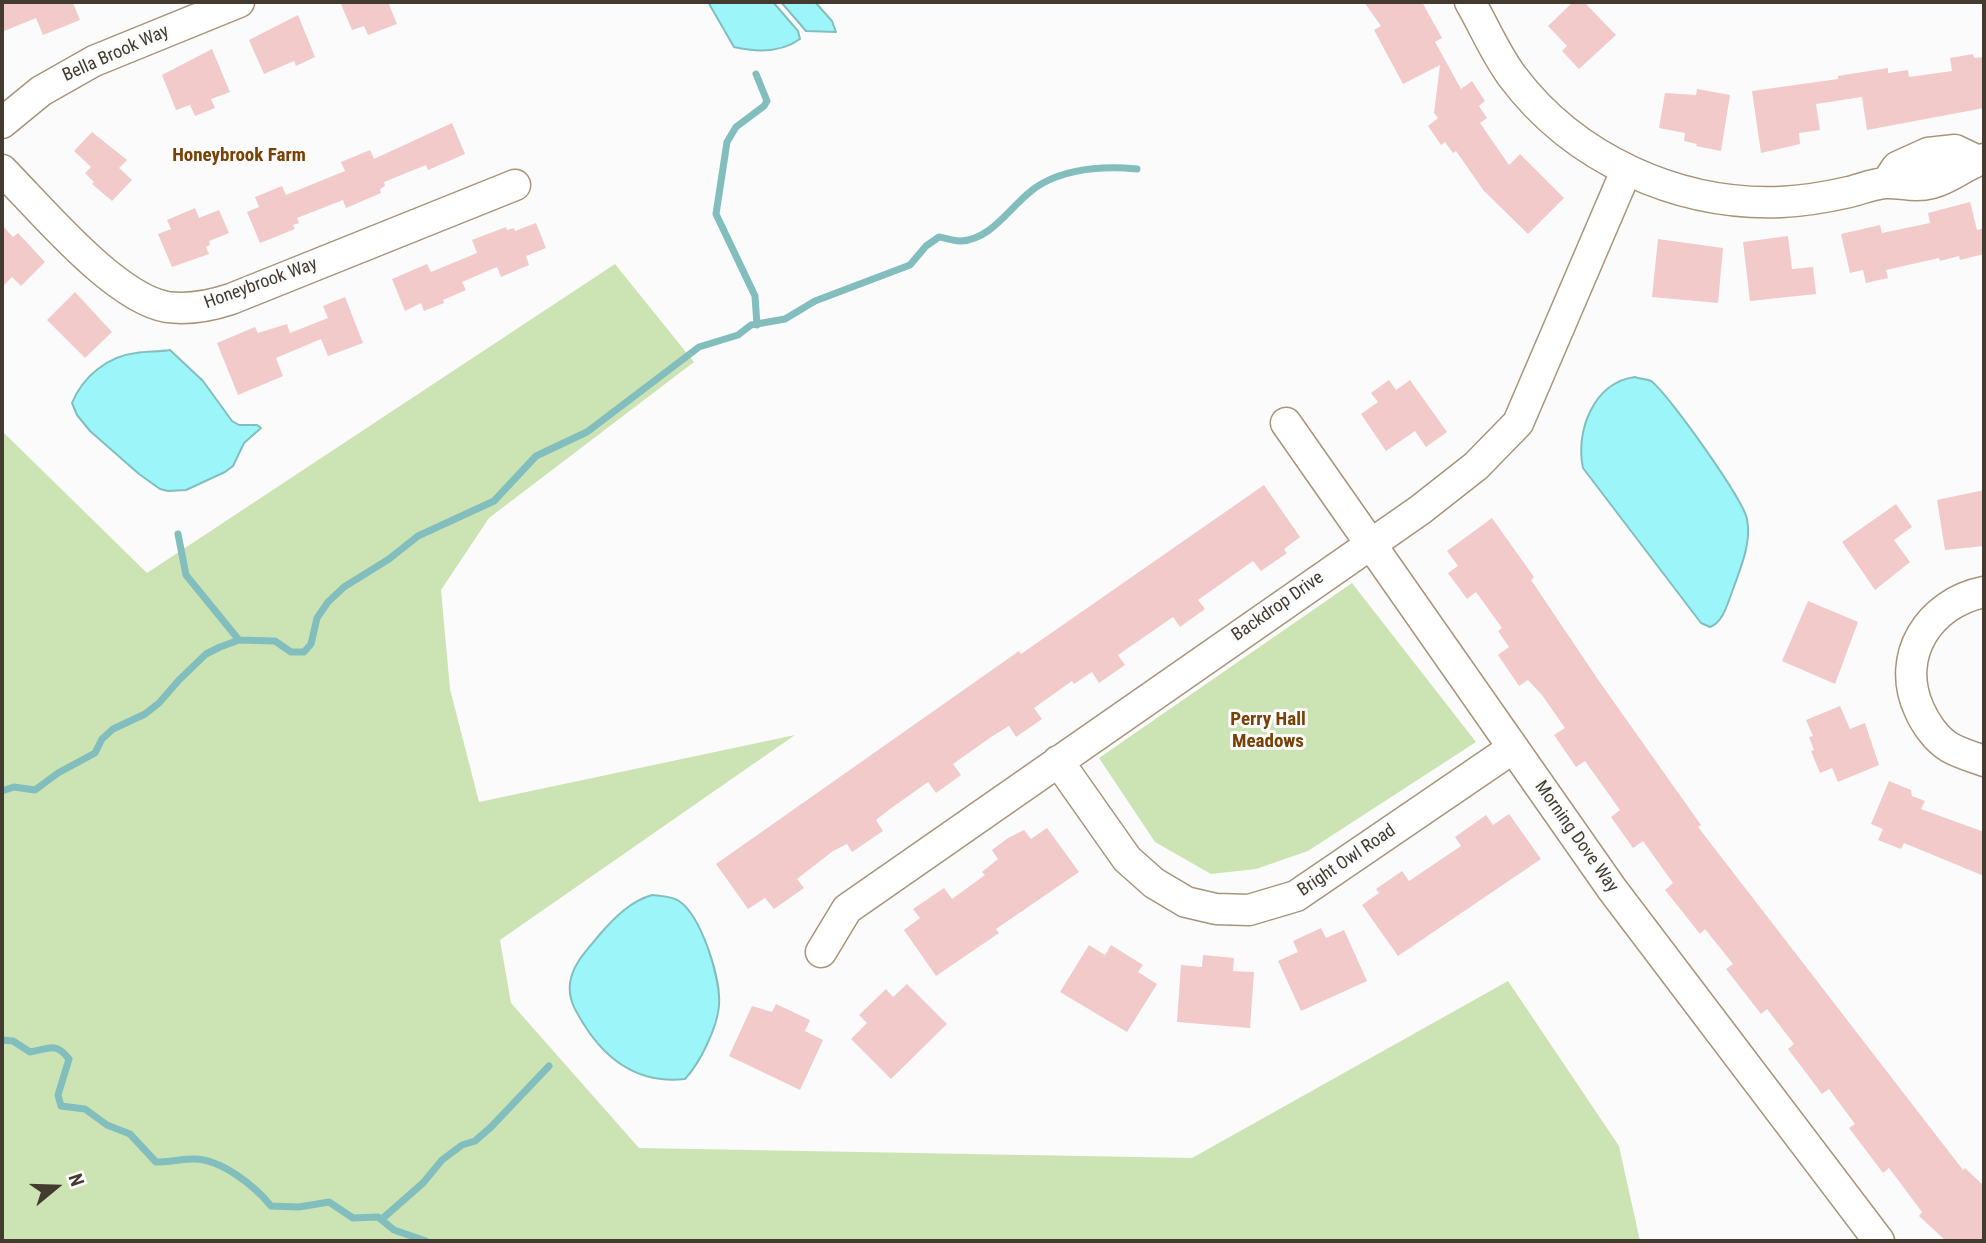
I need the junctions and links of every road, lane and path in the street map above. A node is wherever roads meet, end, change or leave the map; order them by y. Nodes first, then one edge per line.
1 (239, 2) edge
2 (1479, 6) edge
3 (2, 123) edge
4 (1980, 159) edge
5 (2, 170) edge
6 (1626, 171) junction
7 (515, 185) dead end
8 (1286, 423) dead end
9 (1370, 543) junction
10 (1984, 592) edge
11 (1513, 748) junction
12 (1058, 761) junction
13 (1984, 761) edge
14 (821, 952) dead end
15 (1879, 1241) edge

1 - 3 street, Bella Brook Way
2 - 6 street
4 - 6 street
5 - 7 street, Honeybrook Way
6 - 9 street, Backdrop Drive
8 - 9 street, Morning Dove Way
9 - 11 street, Morning Dove Way
9 - 12 street, Backdrop Drive
10 - 13 street
11 - 12 street, Bright Owl Road
11 - 15 street, Morning Dove Way
12 - 14 street, Backdrop Drive

